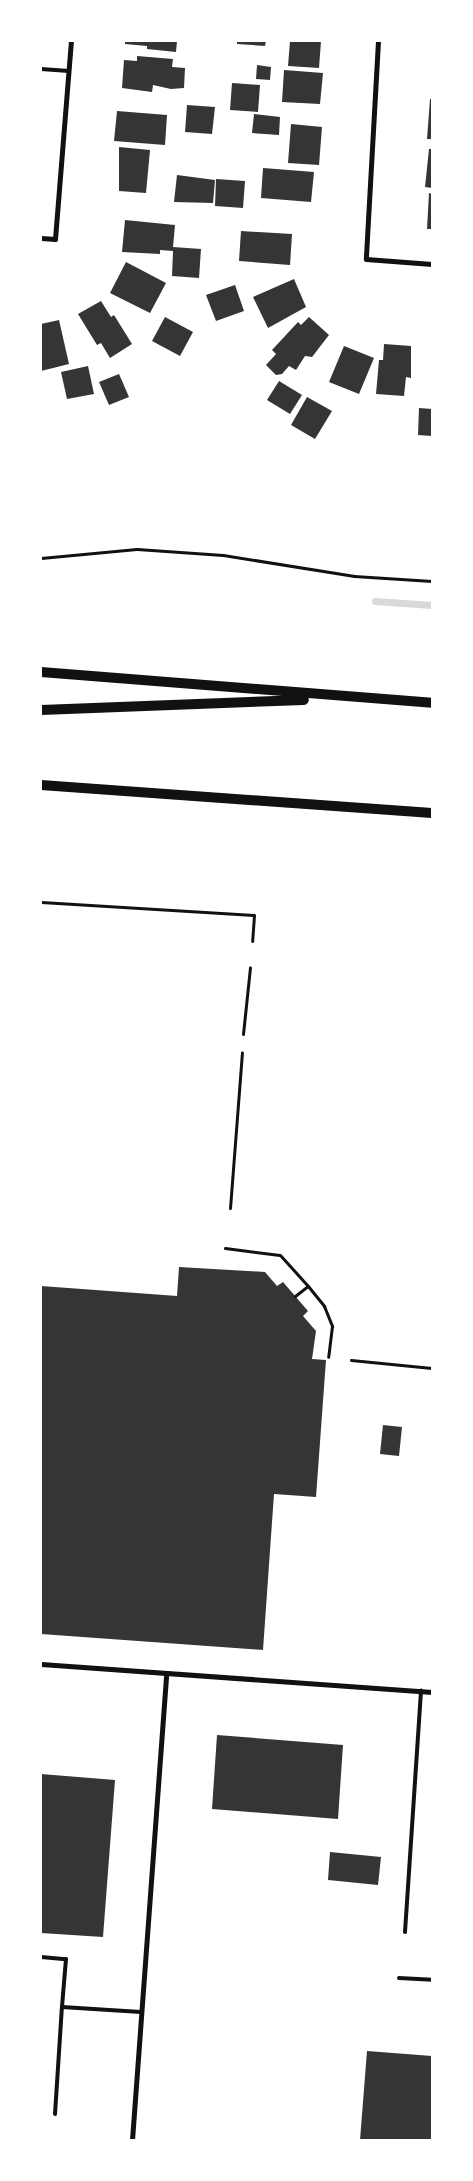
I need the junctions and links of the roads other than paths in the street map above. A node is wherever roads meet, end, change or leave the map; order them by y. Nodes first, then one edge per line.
1 (71, 41) edge
2 (378, 41) edge
3 (41, 69) edge
4 (69, 71) junction
5 (41, 238) edge
6 (432, 264) edge
7 (41, 672) edge
8 (355, 698) junction
9 (432, 703) edge
10 (41, 710) edge
11 (41, 785) edge
12 (432, 813) edge
13 (41, 1664) edge
14 (166, 1673) junction
15 (421, 1691) junction
16 (432, 1692) edge
17 (405, 1932) dead end
18 (41, 1957) edge
19 (399, 1978) dead end
20 (432, 1980) edge
21 (62, 2007) junction
22 (141, 2012) junction
23 (55, 2114) dead end
24 (132, 2140) edge

1 - 4 street
2 - 6 street
3 - 4 lane
4 - 5 street
7 - 8 main road
8 - 9 main road
8 - 10 main road
11 - 12 main road
13 - 14 street
14 - 15 street
14 - 22 street
15 - 16 street
15 - 17 lane
18 - 21 lane
19 - 20 lane
21 - 22 lane
21 - 23 lane
22 - 24 street

